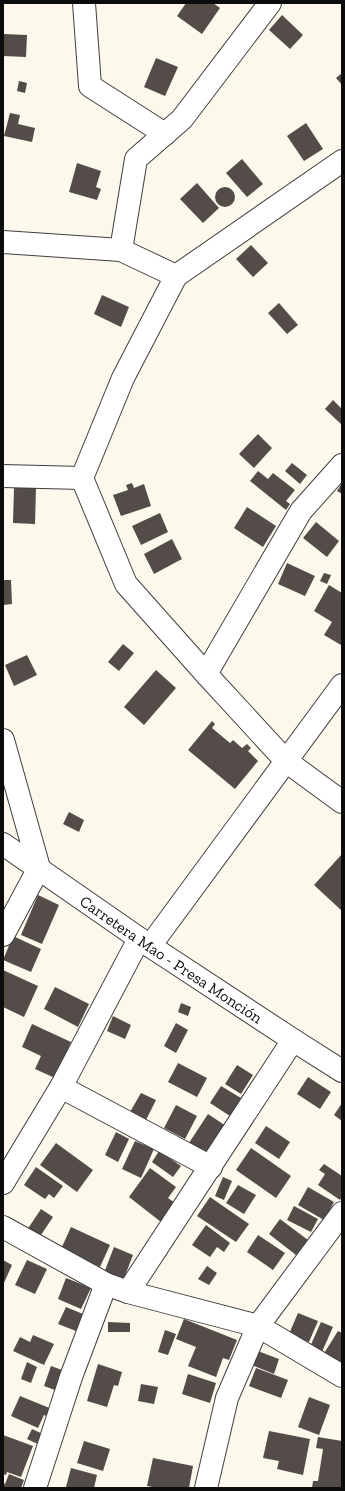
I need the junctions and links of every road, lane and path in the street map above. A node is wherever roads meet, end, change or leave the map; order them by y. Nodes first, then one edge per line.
1 (84, 3) edge
2 (270, 3) edge
3 (165, 134) junction
4 (342, 161) edge
5 (3, 242) edge
6 (121, 250) junction
7 (176, 276) junction
8 (342, 465) edge
9 (3, 476) edge
10 (82, 478) junction
11 (206, 674) junction
12 (342, 685) edge
13 (3, 740) edge
14 (286, 760) junction
15 (342, 802) edge
16 (3, 844) edge
17 (39, 868) junction
18 (3, 935) edge
19 (145, 942) junction
20 (293, 1040) junction
21 (342, 1071) edge
22 (61, 1087) junction
23 (211, 1167) junction
24 (3, 1183) edge
25 (342, 1213) edge
26 (3, 1227) edge
27 (106, 1284) junction
28 (128, 1292) junction
29 (258, 1326) junction
30 (342, 1376) edge
31 (34, 1488) edge
32 (206, 1488) edge

1 - 3 street
2 - 3 street
3 - 6 street
4 - 7 street
5 - 6 street
6 - 7 street
7 - 10 street
8 - 11 street
9 - 10 street
10 - 11 street
11 - 14 street
12 - 14 street
13 - 17 street
14 - 15 street
14 - 19 street
16 - 17 street, Carretera Mao - Presa Monción
17 - 18 street
17 - 19 street, Carretera Mao - Presa Monción
19 - 20 street, Carretera Mao - Presa Monción
19 - 22 street
20 - 21 street, Carretera Mao - Presa Monción
20 - 23 street
22 - 23 street
22 - 24 street
23 - 28 street
25 - 29 street
26 - 27 street
27 - 28 street
27 - 31 street
28 - 29 street
29 - 30 street
29 - 32 street

